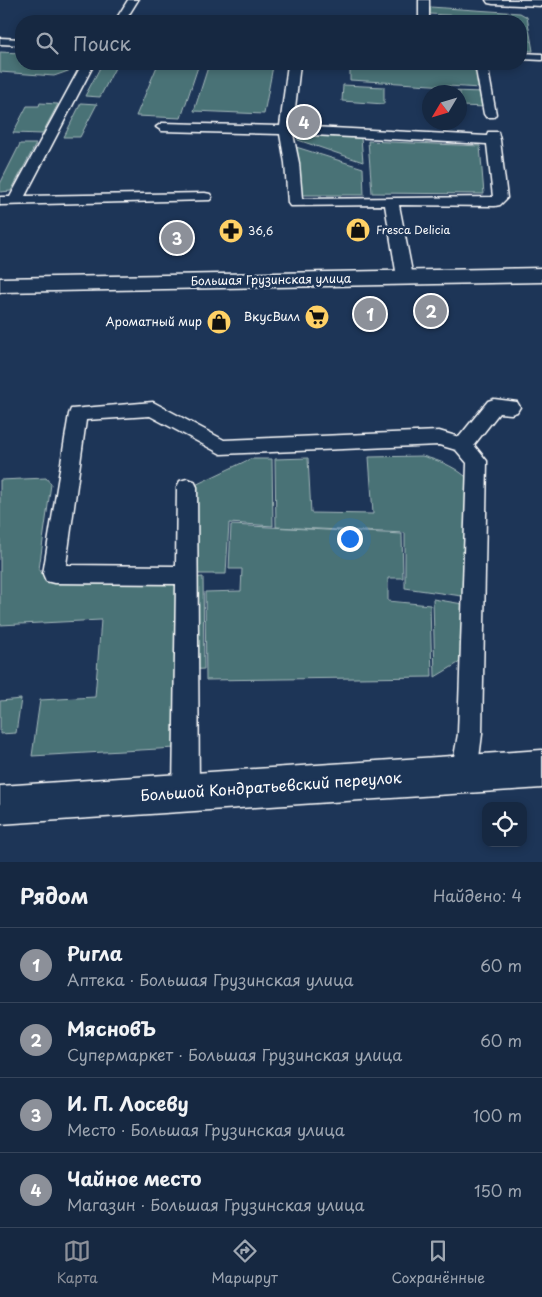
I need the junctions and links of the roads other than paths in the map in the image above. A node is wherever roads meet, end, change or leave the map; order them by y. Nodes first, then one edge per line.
1 (133, 0) edge
2 (424, 0) edge
3 (493, 0) edge
4 (542, 2) edge
5 (124, 15) edge
6 (424, 15) edge
7 (0, 41) edge
8 (15, 42) edge
9 (527, 56) edge
10 (542, 57) edge
11 (85, 70) edge
12 (293, 70) edge
13 (482, 70) edge
14 (490, 114) dead end
15 (162, 128) dead end
16 (286, 130) junction
17 (494, 137) joint
18 (206, 197) dead end
19 (0, 201) edge
20 (15, 201) junction
21 (391, 201) junction
22 (542, 275) edge
23 (405, 277) junction
24 (0, 285) edge
25 (511, 408) dead end
26 (463, 445) junction
27 (187, 487) dead end
28 (186, 575) junction
29 (542, 769) edge
30 (464, 774) junction
31 (186, 792) junction
32 (0, 805) edge

1 - 5 lane
2 - 6 lane
3 - 4 main road
7 - 8 lane
9 - 10 lane
11 - 20 lane
12 - 16 lane
13 - 14 lane
15 - 16 lane
16 - 17 lane
16 - 21 lane
17 - 21 lane
18 - 20 lane
19 - 20 lane
21 - 23 lane
22 - 23 main road, Большая Грузинская улица
23 - 24 main road, Большая Грузинская улица
25 - 26 lane
26 - 28 lane
26 - 30 lane
27 - 28 lane
28 - 31 lane
29 - 30 main road, Большой Кондратьевский переулок
30 - 31 main road, Большой Кондратьевский переулок
31 - 32 main road, Большой Кондратьевский переулок

